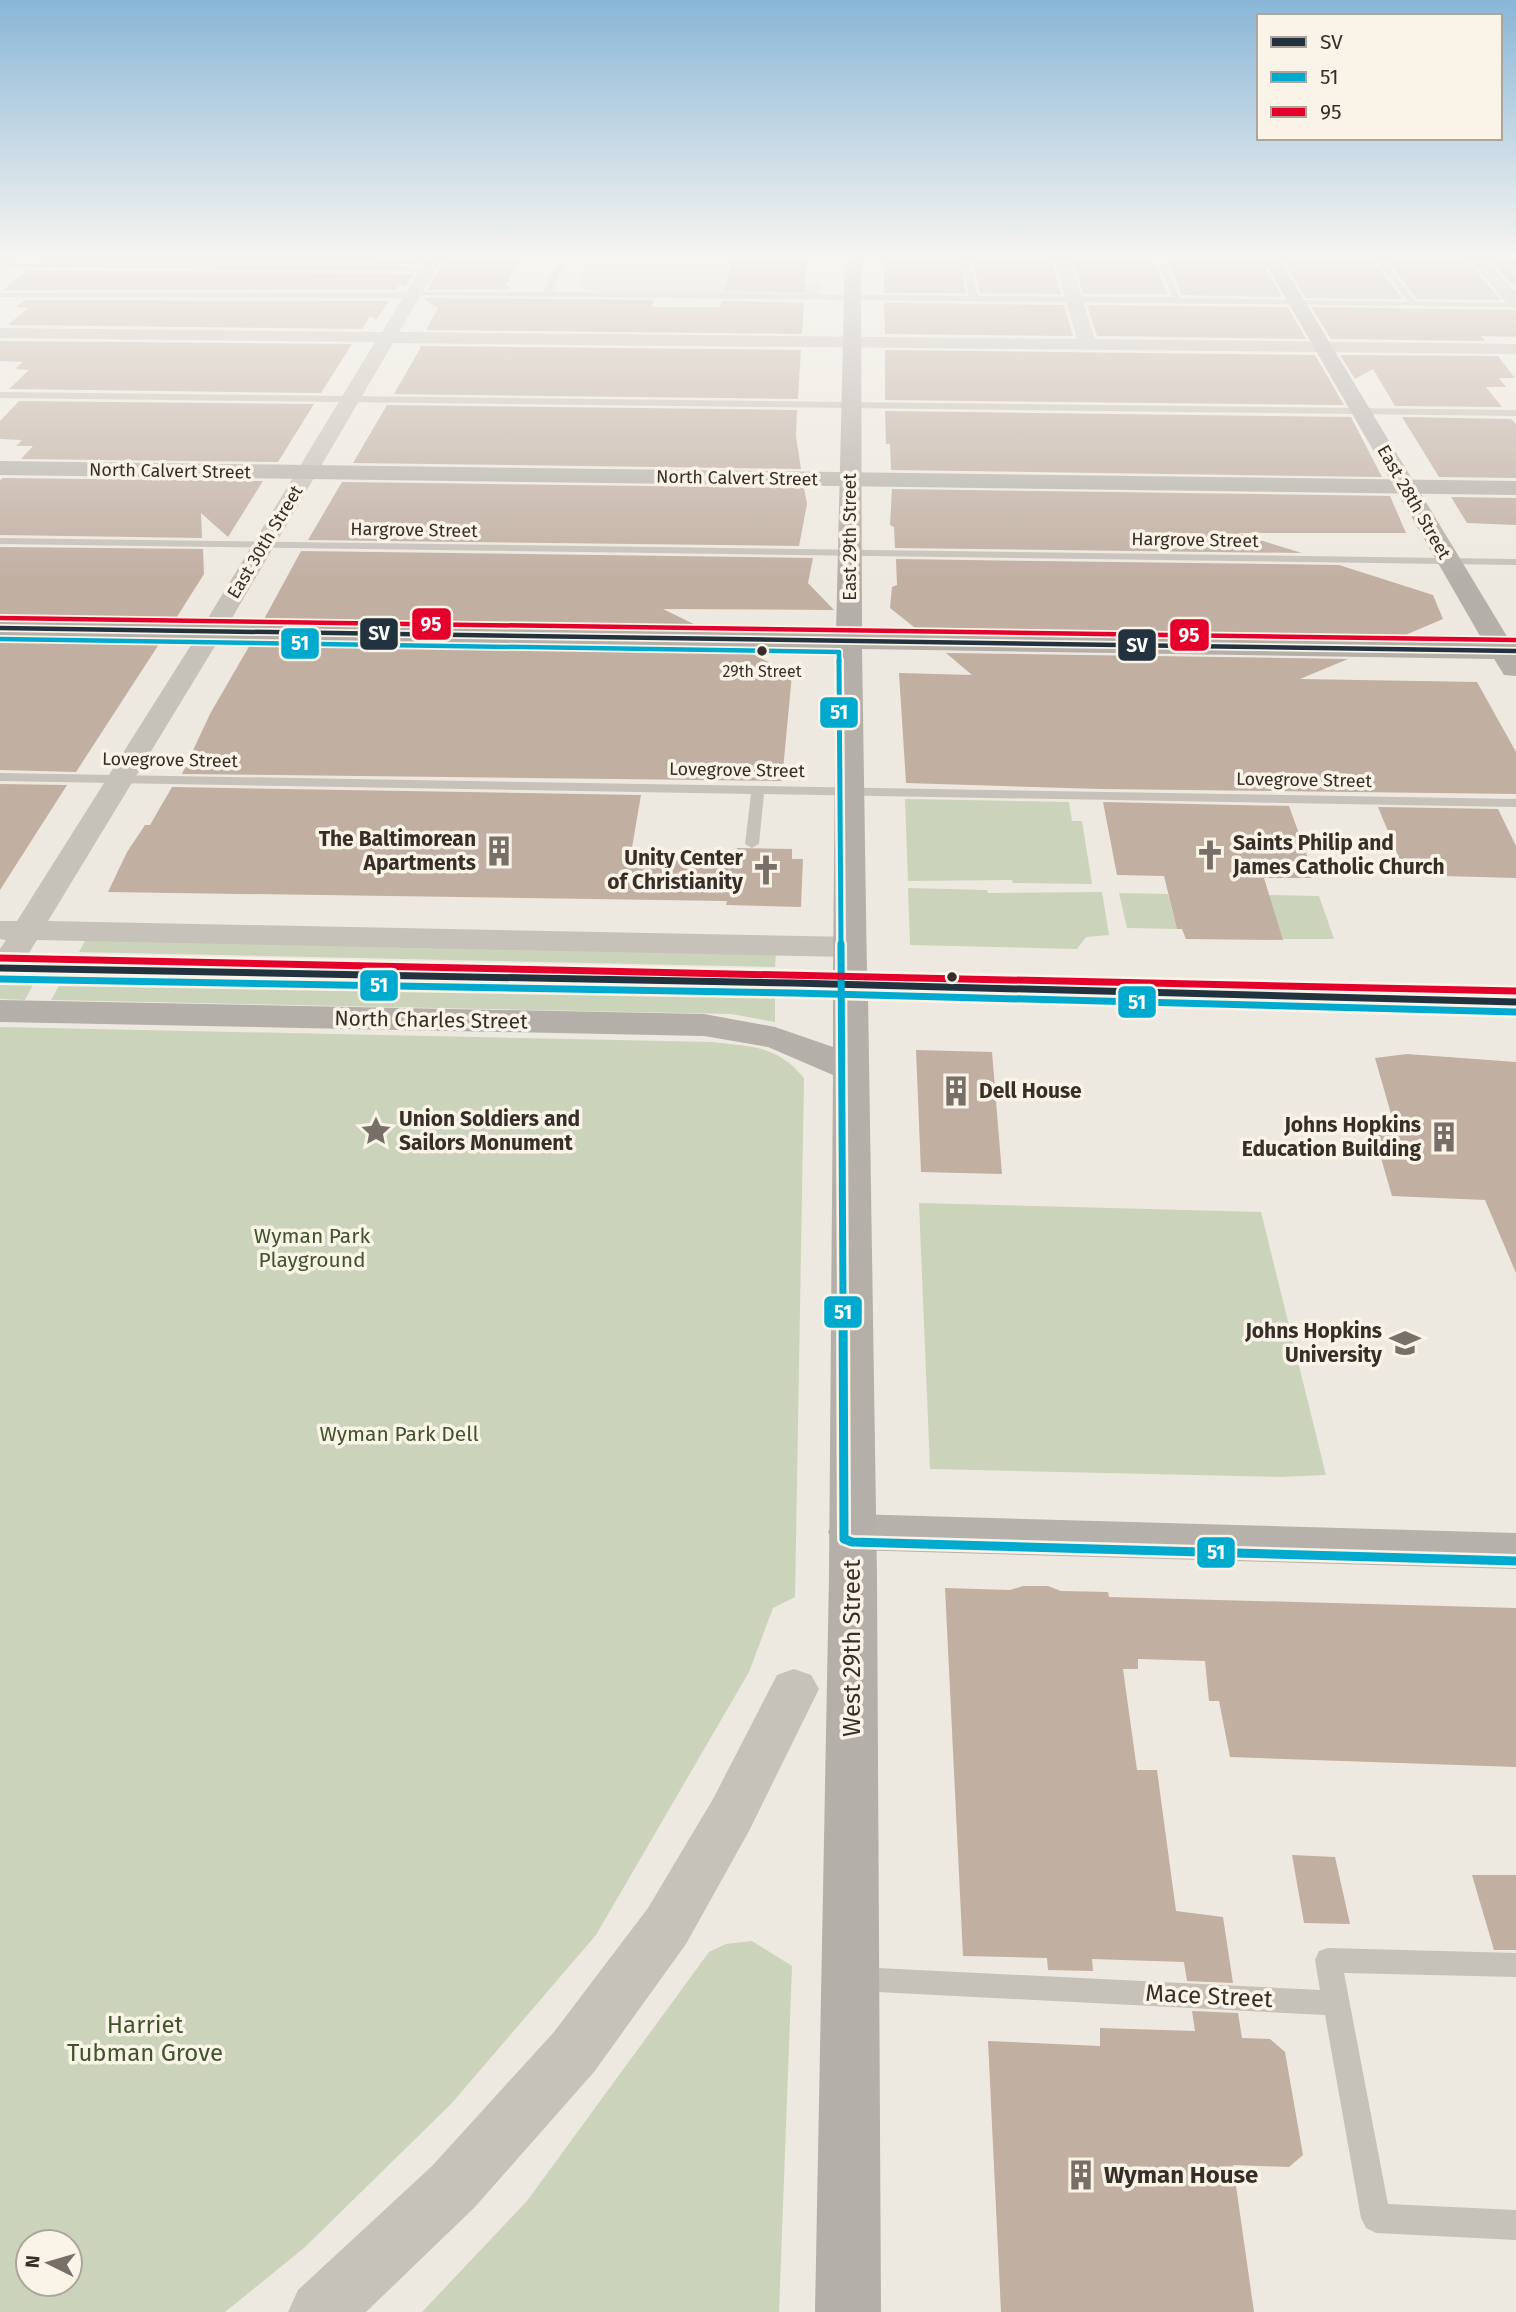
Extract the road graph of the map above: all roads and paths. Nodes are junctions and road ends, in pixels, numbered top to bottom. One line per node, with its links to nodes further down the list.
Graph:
1 (371, 365): 5 (street, East 30th Street)
2 (851, 365): 6 (main road, East 29th Street)
3 (1334, 365): 7 (main road, East 28th Street)
4 (0, 395): 5 (lane)
5 (350, 400): 6 (lane); 10 (street, East 30th Street)
6 (851, 405): 7 (lane); 11 (main road, East 29th Street)
7 (1361, 411): 8 (lane); 12 (main road, East 28th Street)
8 (1516, 413)
9 (0, 468): 10 (main road, North Calvert Street)
10 (307, 473): 11 (main road, North Calvert Street); 15 (street, East 30th Street)
11 (850, 480): 12 (main road, North Calvert Street); 16 (main road, East 29th Street)
12 (1407, 486): 13 (main road, North Calvert Street); 17 (main road, East 28th Street)
13 (1516, 488)
14 (0, 541): 15 (lane, Hargrove Street)
15 (263, 545): 16 (lane, Hargrove Street); 20 (street, East 30th Street)
16 (850, 553): 17 (lane, Hargrove Street); 21 (main road, East 29th Street)
17 (1449, 561): 18 (lane, Hargrove Street); 22 (main road, East 28th Street)
18 (1516, 562)
19 (0, 628): 20 (main road)
20 (212, 630): 21 (main road); 25 (street, East 30th Street)
21 (849, 642): 22 (main road); 27 (main road, East 29th Street)
22 (1509, 651): 23 (main road, East 28th Street)
23 (1516, 674)
24 (0, 777): 25 (lane, Lovegrove Street)
25 (120, 778): 26 (lane, Lovegrove Street); 30 (street, East 30th Street)
26 (758, 789): 27 (lane, Lovegrove Street); 29 (lane)
27 (851, 791): 28 (lane, Lovegrove Street); 31 (main road, East 29th Street)
28 (1516, 803)
29 (752, 844)
30 (14, 930): 31 (street); 32 (street, East 30th Street)
31 (852, 947): 33 (main road, East 29th Street)
32 (2, 968): 33 (main road, North Charles Street)
33 (852, 985): 34 (main road, North Charles Street); 36 (main road, West 29th Street)
34 (1516, 1002)
35 (0, 1011): 36 (main road, North Charles Street)
36 (852, 1071): 37 (main road, West 29th Street)
37 (852, 1532): 38 (main road); 41 (main road, West 29th Street)
38 (1516, 1551)
39 (794, 1689): 44 (street)
40 (1516, 1965): 42 (lane)
41 (851, 1979): 42 (lane, Mace Street); 45 (main road, West 29th Street)
42 (1336, 2003): 43 (lane)
43 (1516, 2225)
44 (320, 2312)
45 (848, 2312)

